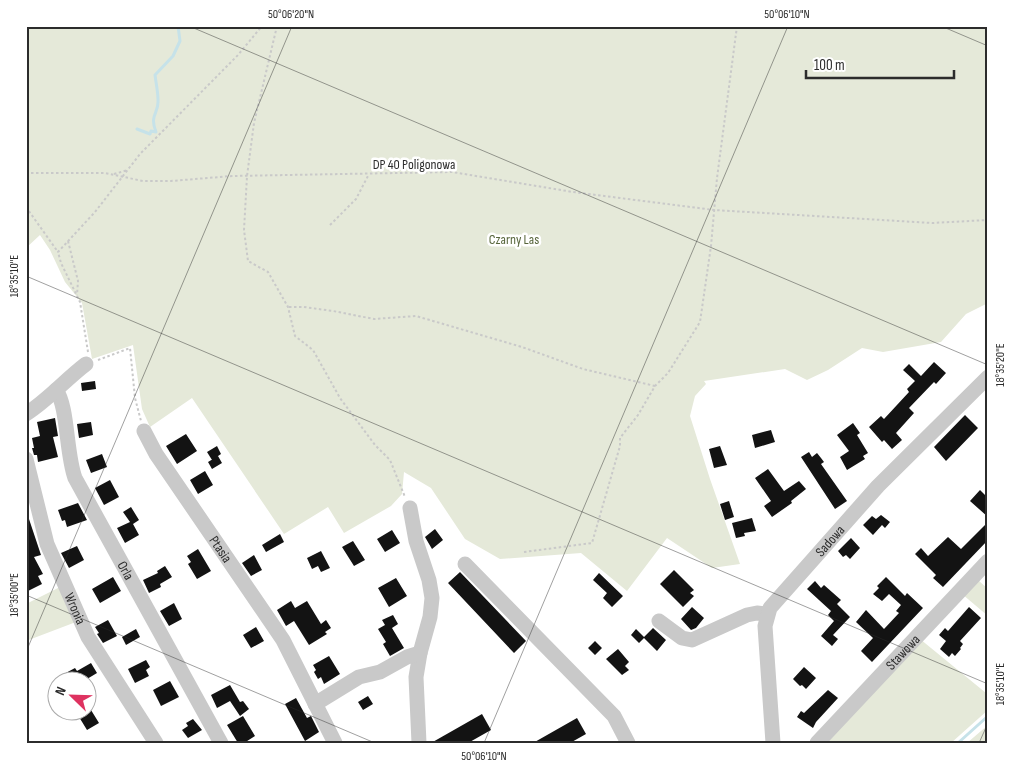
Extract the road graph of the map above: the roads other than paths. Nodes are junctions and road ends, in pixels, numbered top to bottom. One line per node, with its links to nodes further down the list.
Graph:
1 (86, 364): 3 (street)
2 (988, 377): 10 (street, Sadowa)
3 (56, 390): 4 (street); 15 (street, Orla)
4 (26, 414)
5 (144, 431): 13 (street, Ptasia)
6 (26, 459): 14 (street, Wronia)
7 (410, 508): 12 (street)
8 (988, 561): 20 (street, Stawowa)
9 (465, 564): 18 (street)
10 (767, 614): 11 (street); 19 (street)
11 (659, 621)
12 (420, 653): 13 (street); 17 (street)
13 (315, 704): 16 (street, Ptasia)
14 (156, 743)
15 (221, 743)
16 (335, 743)
17 (420, 743)
18 (628, 743)
19 (773, 743)
20 (817, 743)

